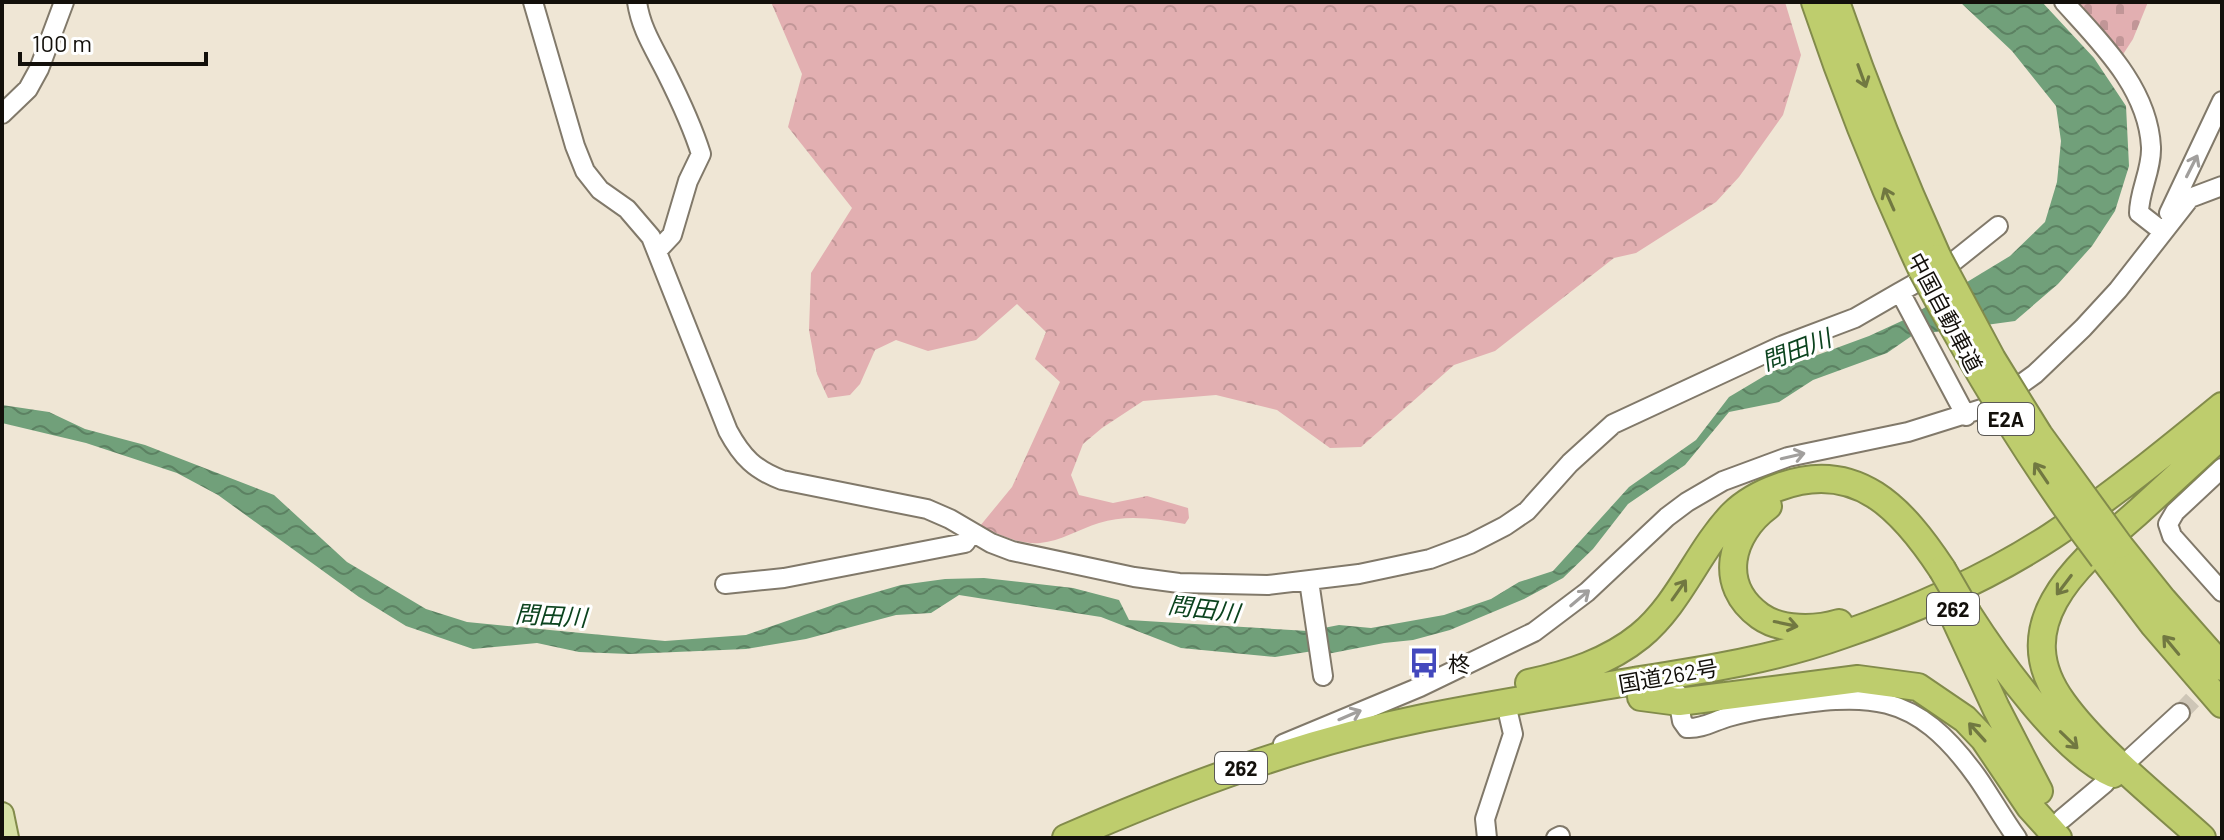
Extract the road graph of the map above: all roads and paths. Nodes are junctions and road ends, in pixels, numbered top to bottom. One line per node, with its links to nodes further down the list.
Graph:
1 (64, 2): 8 (street)
2 (533, 2): 12 (street)
3 (637, 2): 12 (street)
4 (1815, 2): 13 (highway, 中国自動車道 / E2A, one-way to 4)
5 (1836, 2): 13 (highway, 中国自動車道 / E2A, one-way to 13)
6 (2064, 2): 11 (street)
7 (2222, 101): 11 (street, one-way to 7)
8 (2, 114)
9 (2222, 186): 11 (street)
10 (1998, 226): 14 (street)
11 (2162, 231): 16 (street)
12 (658, 250): 20 (street)
13 (1930, 264): 21 (highway, 中国自動車道 / E2A, bridge)
14 (1903, 297): 16 (street); 24 (street)
15 (2222, 406): 26 (highway, 国道262号 / 262)
16 (1966, 416): 38 (street, one-way to 16)
17 (2222, 427): 30 (highway, 国道262号 / 262)
18 (2222, 435): 37 (highway, one-way to 37)
19 (2222, 468): 25 (street)
20 (972, 533): 23 (street); 24 (street)
21 (2111, 552): 28 (highway, 中国自動車道 / E2A); 31 (highway, 中国自動車道 / E2A, one-way to 21)
22 (1937, 571): 26 (highway, one-way to 26); 27 (highway); 34 (highway, one-way to 22)
23 (725, 584)
24 (1310, 584): 29 (street)
25 (2222, 592)
26 (1909, 610): 34 (highway, 国道262号 / 262)
27 (1961, 617): 37 (highway, one-way to 37); 40 (highway)
28 (2222, 667)
29 (1322, 673)
30 (1678, 697): 33 (highway, 国道262号 / 262); 40 (highway, one-way to 30); 45 (street)
31 (2222, 704)
32 (2180, 713): 35 (street)
33 (1509, 717): 43 (highway, 国道262号 / 262); 44 (street)
34 (1361, 732): 38 (highway, 国道262号 / 262)
35 (2132, 757)
36 (2105, 783): 40 (street)
37 (2154, 795): 46 (highway); 47 (highway)
38 (1124, 813): 42 (highway, 国道262号 / 262)
39 (2, 814): 41 (main road)
40 (2060, 832)
41 (7, 838)
42 (1066, 838)
43 (1109, 838)
44 (1487, 838)
45 (2017, 838)
46 (2168, 838)
47 (2202, 838)

